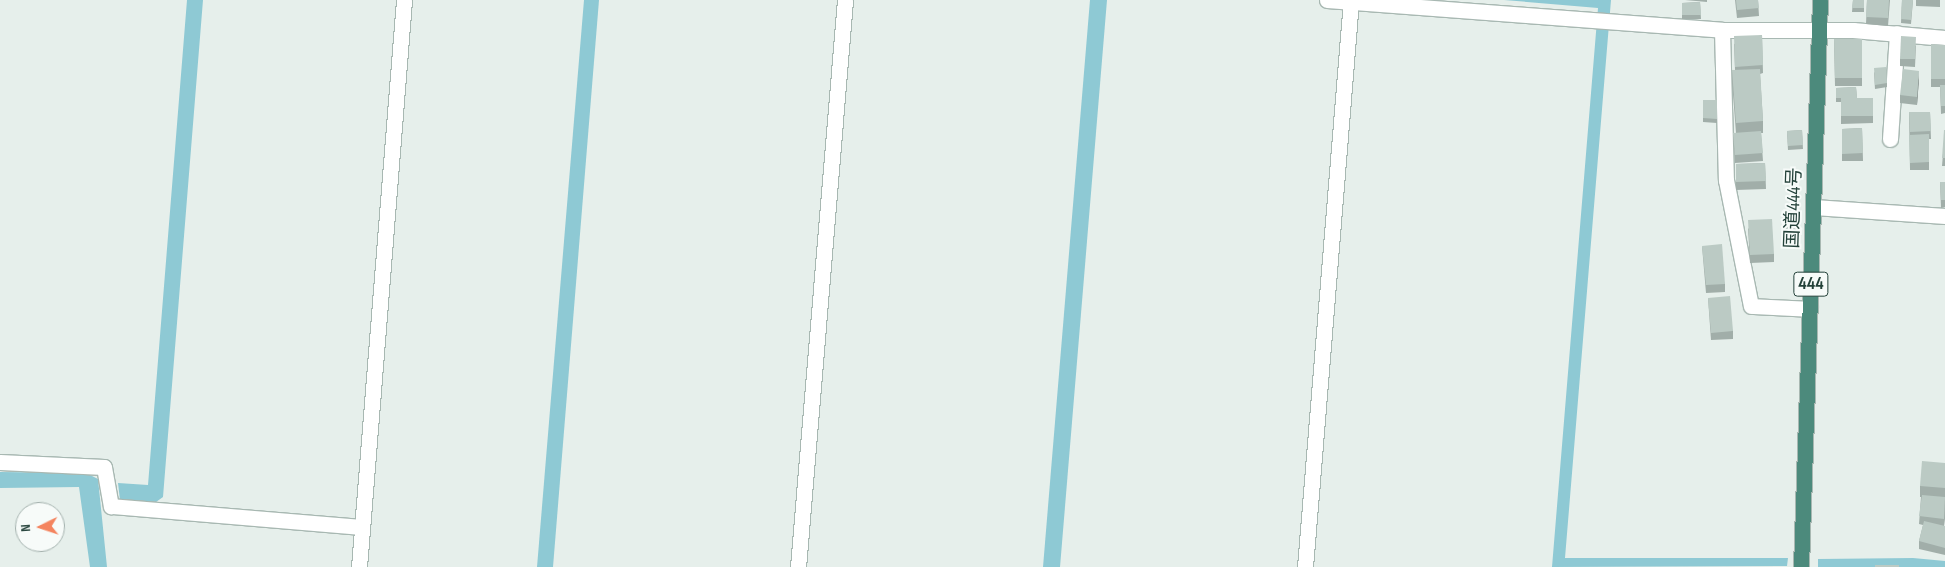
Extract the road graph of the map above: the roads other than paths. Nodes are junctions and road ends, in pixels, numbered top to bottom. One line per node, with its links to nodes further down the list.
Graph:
1 (404, 0): 15 (street)
2 (845, 0): 17 (street)
3 (1327, 0): 5 (street)
4 (1820, 0): 7 (highway, 国道444号 / 444)
5 (1351, 1): 6 (street); 18 (street)
6 (1722, 30): 7 (street); 13 (street)
7 (1820, 30): 8 (street); 11 (highway, 国道444号 / 444)
8 (1896, 32): 9 (street); 10 (street)
9 (1945, 38)
10 (1890, 138)
11 (1814, 207): 12 (street); 13 (highway, 国道444号 / 444)
12 (1945, 216)
13 (1810, 309): 19 (highway, 国道444号 / 444)
14 (0, 462): 15 (street)
15 (360, 527): 16 (street)
16 (359, 567)
17 (798, 567)
18 (1305, 567)
19 (1802, 567)

